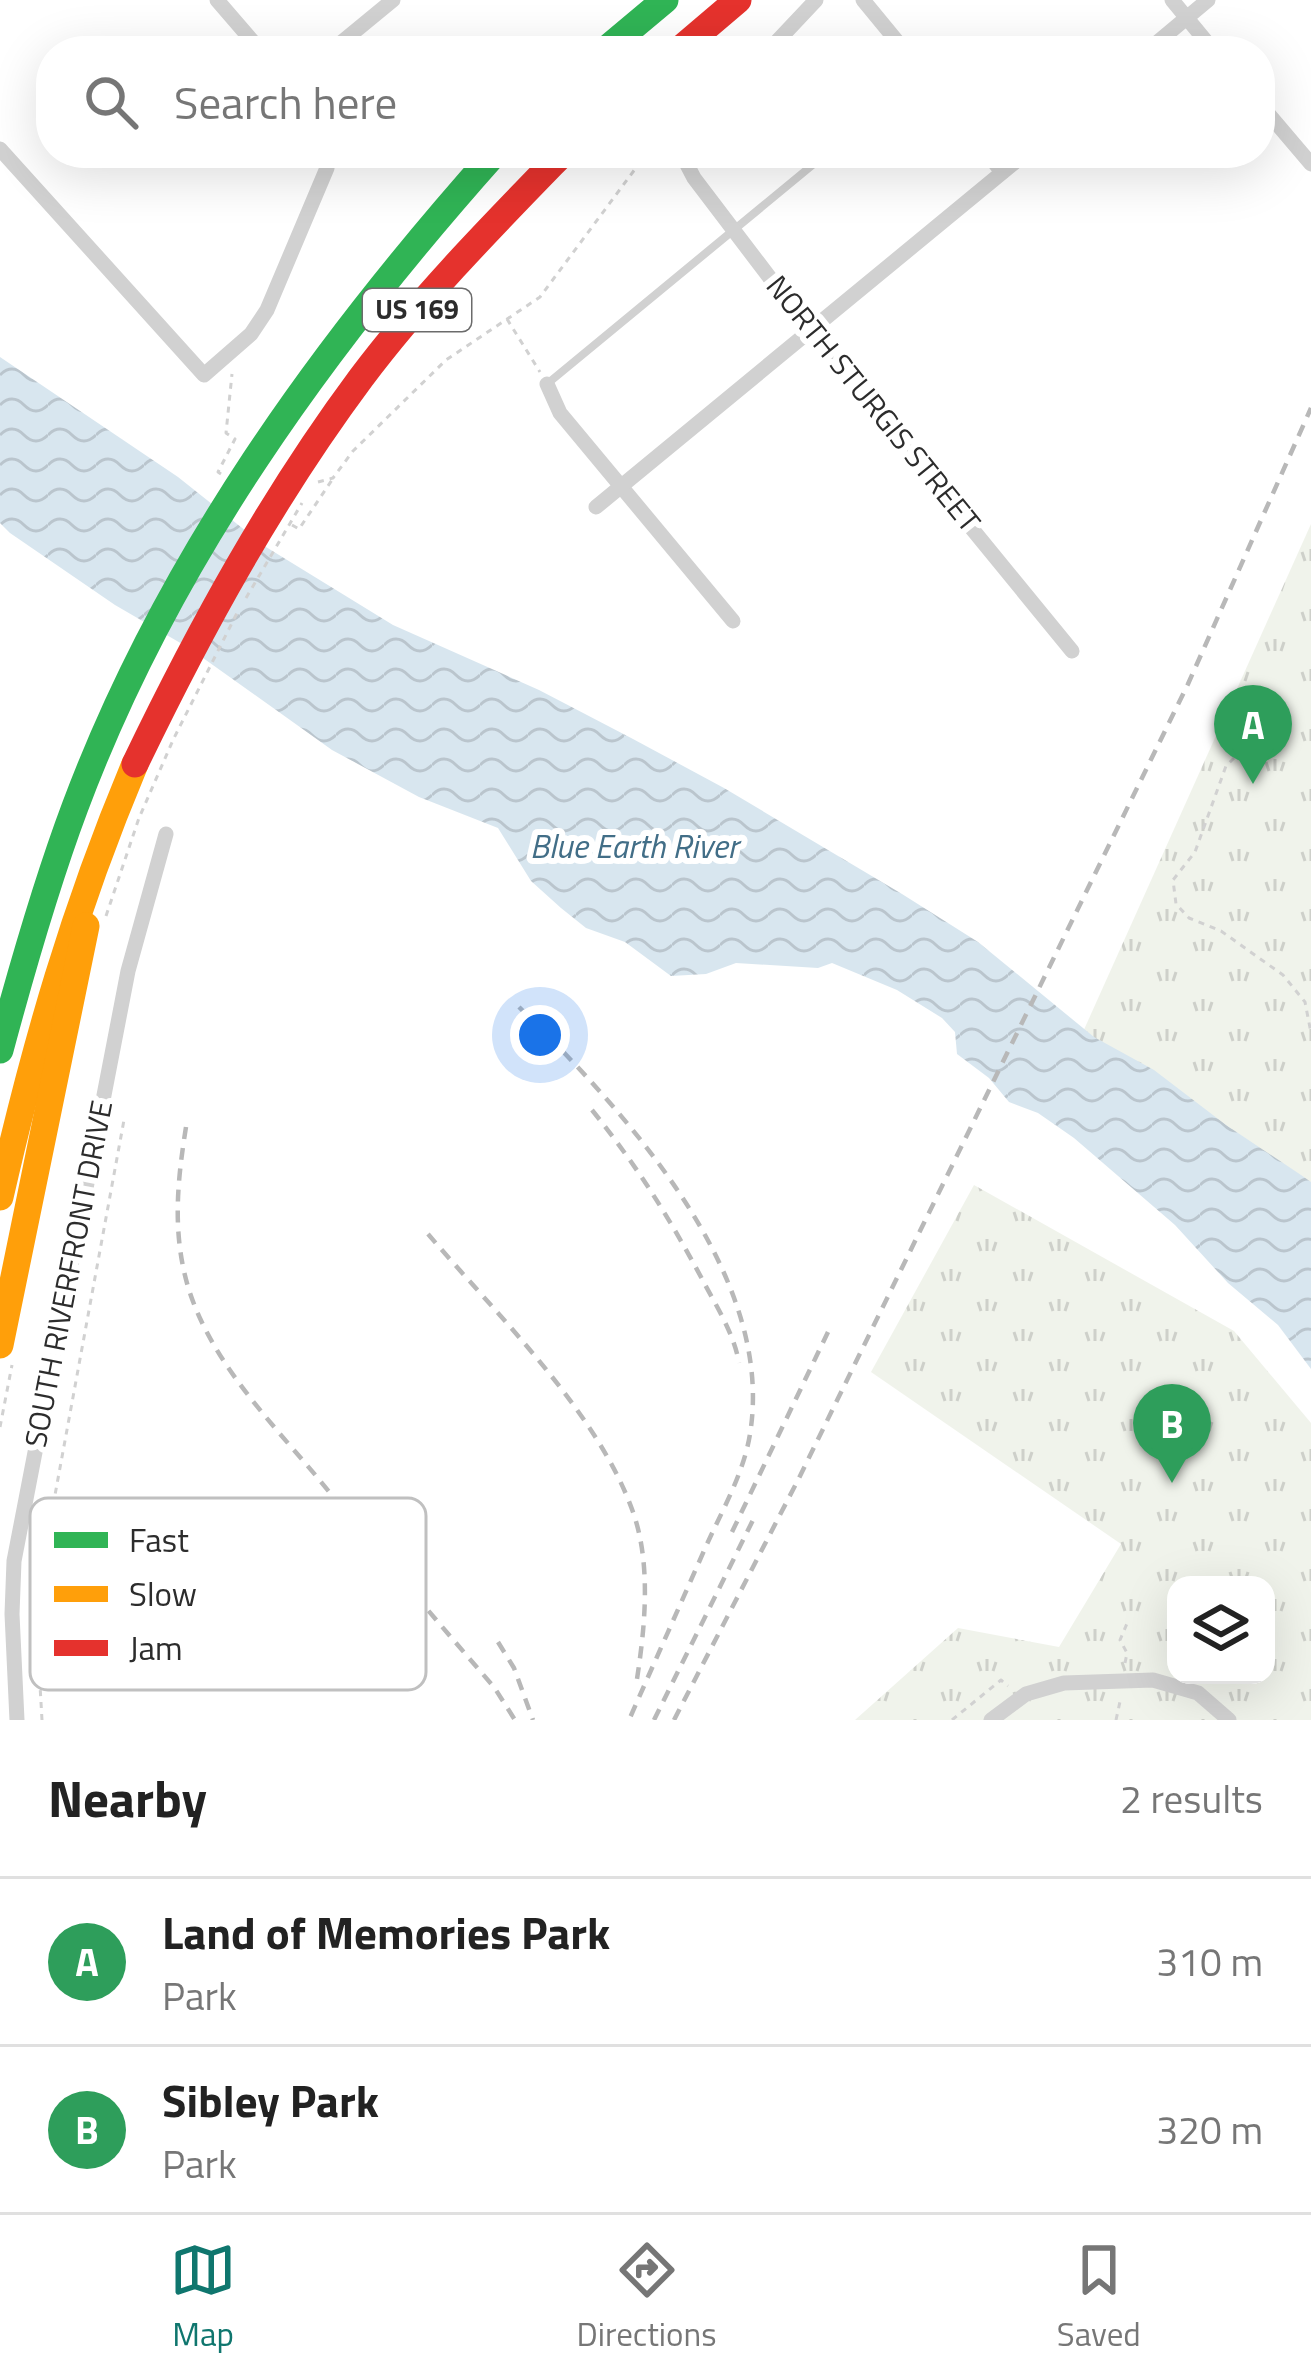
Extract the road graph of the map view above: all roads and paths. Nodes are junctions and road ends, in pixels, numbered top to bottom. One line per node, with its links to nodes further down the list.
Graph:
1 (217, 0): 11 (street)
2 (393, 0): 12 (street)
3 (633, 0): 13 (highway)
4 (665, 0): 14 (highway)
5 (738, 0): 15 (highway)
6 (816, 0): 16 (street)
7 (863, 0): 17 (street)
8 (1172, 0): 10 (street)
9 (1208, 0): 10 (street)
10 (1186, 18): 18 (street); 19 (street)
11 (247, 36)
12 (349, 36)
13 (601, 36)
14 (622, 36)
15 (696, 36)
16 (782, 36)
17 (892, 36)
18 (1165, 36)
19 (1201, 36)
20 (1275, 122): 22 (street)
21 (0, 149): 23 (street)
22 (1311, 164)
23 (327, 168)
24 (480, 168): 48 (highway, US 169)
25 (549, 168): 39 (highway, US 169)
26 (636, 168): 33 (path)
27 (689, 168): 32 (street, NORTH STURGIS STREET)
28 (809, 168): 32 (lane)
29 (999, 168): 31 (street)
30 (1007, 168): 31 (street)
31 (1002, 172): 34 (street)
32 (735, 229): 34 (street, NORTH STURGIS STREET); 35 (lane)
33 (506, 318): 35 (path); 38 (path)
34 (811, 332): 40 (street); 44 (street, NORTH STURGIS STREET)
35 (547, 384): 40 (street)
36 (231, 392): 37 (path)
37 (218, 472)
38 (333, 478): 39 (path); 42 (path)
39 (302, 482): 46 (highway, US 169)
40 (621, 488): 41 (street); 43 (street)
41 (596, 506)
42 (299, 530)
43 (733, 621)
44 (1072, 651)
45 (1251, 741): 50 (path)
46 (112, 813): 53 (highway, US 169); 54 (highway)
47 (166, 834): 57 (street, SOUTH RIVERFRONT DRIVE)
48 (57, 852): 49 (highway); 51 (highway, US 169)
49 (0, 986)
50 (1311, 1033)
51 (0, 1050)
52 (124, 1120): 55 (path)
53 (0, 1197)
54 (0, 1345)
55 (54, 1498)
56 (40, 1690): 58 (path)
57 (17, 1720)
58 (42, 1720)
59 (991, 1720): 60 (street)
60 (1229, 1720)

